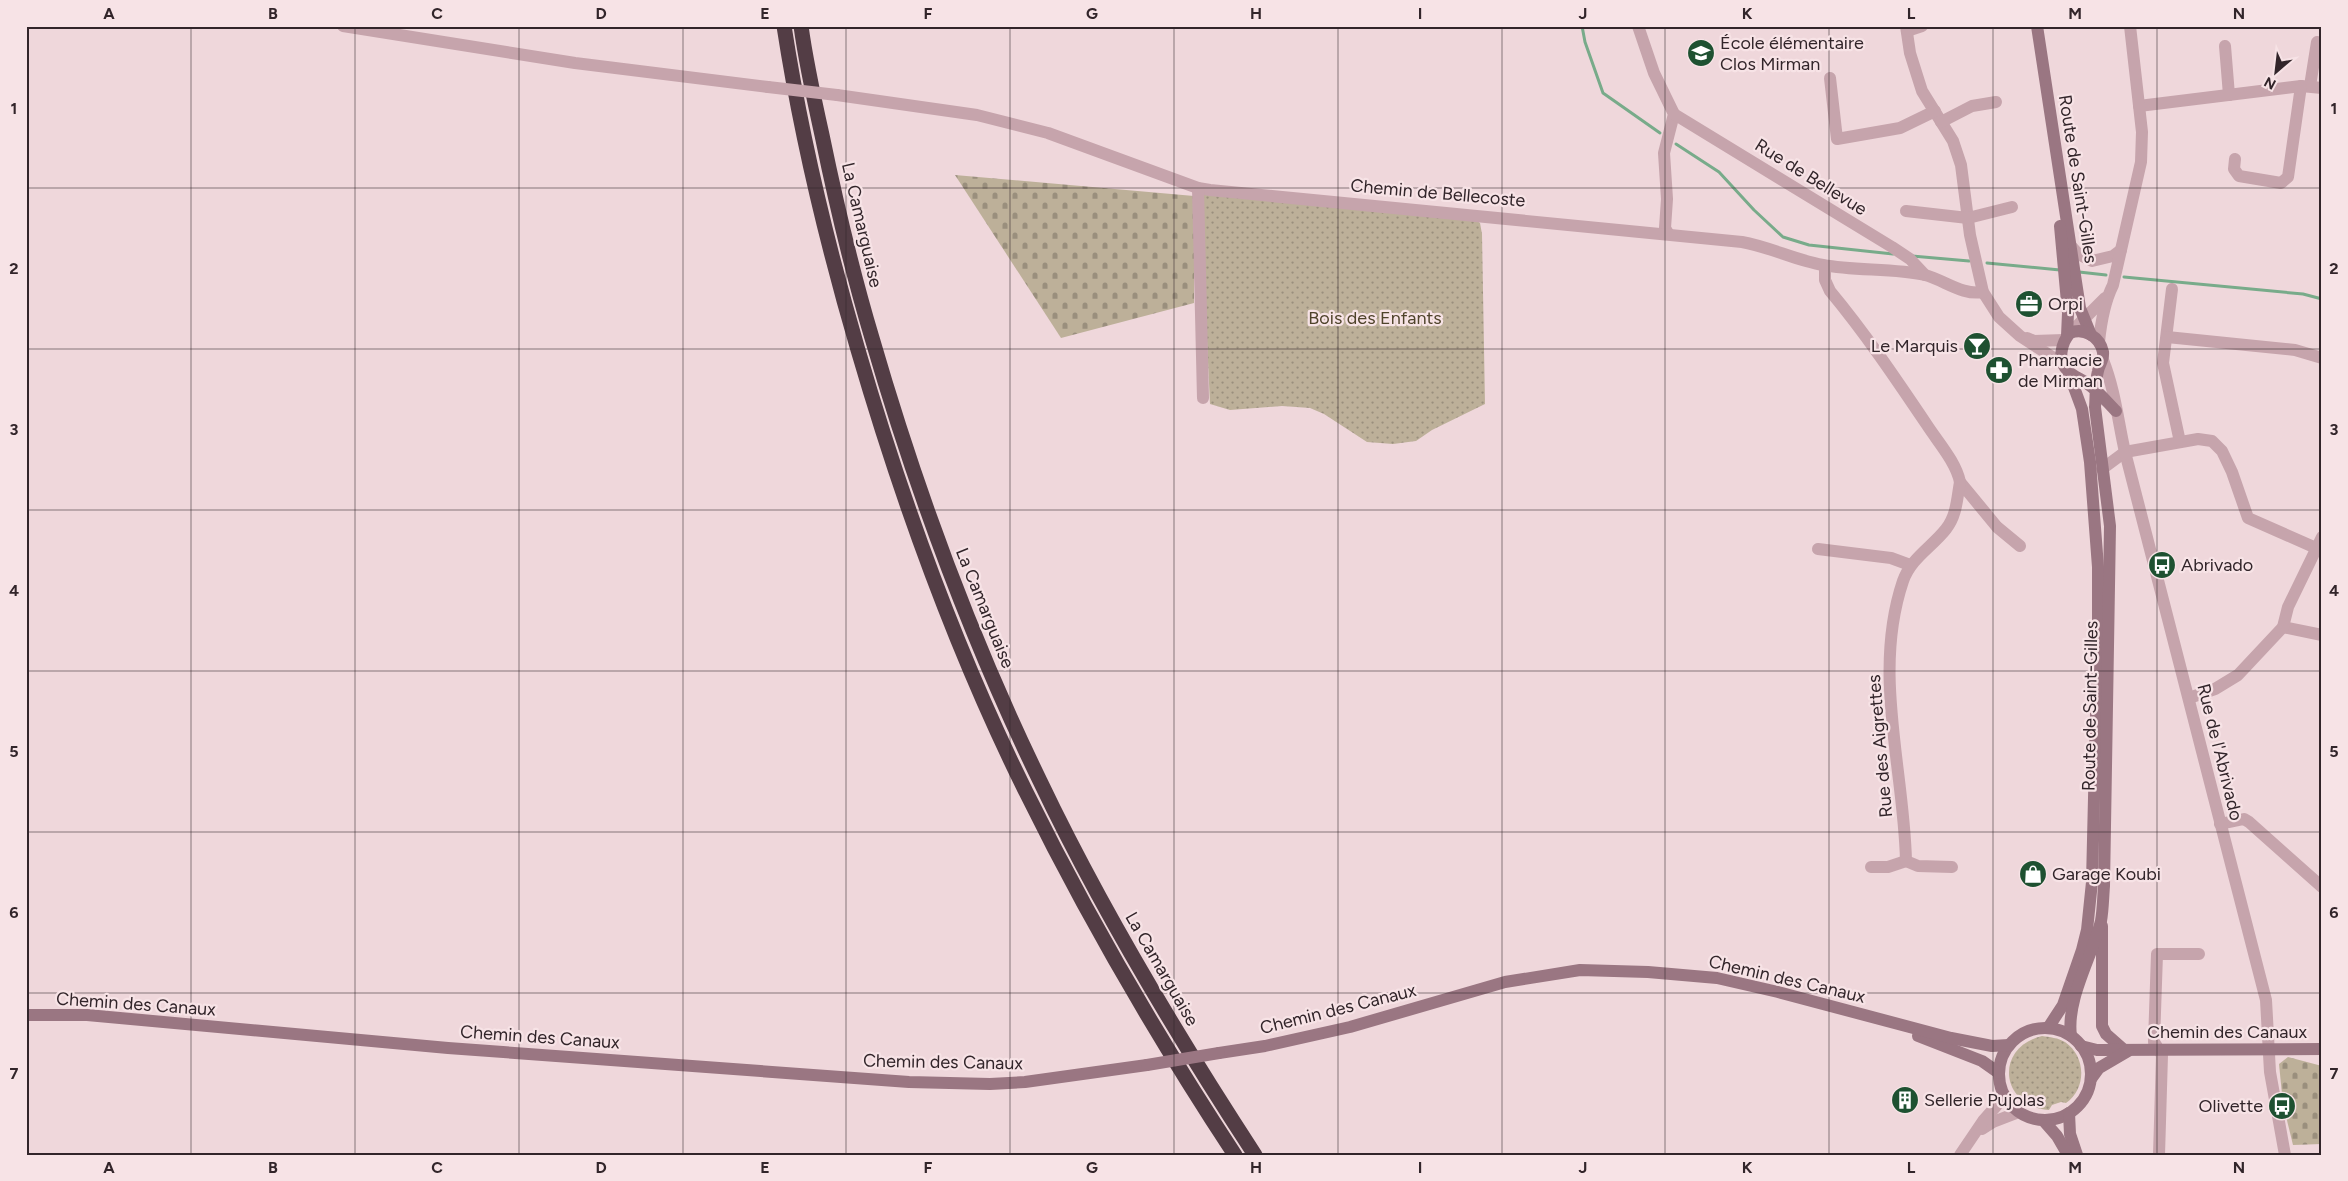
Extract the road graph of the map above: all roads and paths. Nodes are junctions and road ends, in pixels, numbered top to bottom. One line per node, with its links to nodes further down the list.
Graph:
1 (343, 26): 20 (street, Chemin de Bellecoste, bridge)
2 (784, 26): 78 (highway, La Camarguaise)
3 (801, 26): 79 (highway, La Camarguaise)
4 (1638, 26): 17 (street)
5 (1922, 26): 9 (street)
6 (2030, 26): 34 (main road, Route de Saint-Gilles)
7 (2037, 26): 25 (main road, Route de Saint-Gilles)
8 (2130, 26): 16 (street)
9 (1907, 29): 18 (street)
10 (2317, 42): 13 (street)
11 (2225, 46): 14 (street)
12 (1830, 78): 18 (street)
13 (2311, 87): 14 (street); 19 (street)
14 (2229, 95): 16 (street)
15 (1996, 102): 18 (street)
16 (2139, 106): 26 (street)
17 (1674, 114): 24 (street); 28 (street, Rue de Bellevue)
18 (1938, 116): 23 (street)
19 (2235, 159)
20 (1198, 188): 24 (street, Chemin de Bellecoste); 41 (street)
21 (2012, 207): 23 (street)
22 (1906, 211): 23 (street)
23 (1968, 218): 30 (street)
24 (1668, 234): 27 (street, Chemin de Bellecoste)
25 (2071, 246): 26 (street); 32 (main road, Route de Saint-Gilles)
26 (2121, 250): 31 (street)
27 (1825, 266): 28 (street, Chemin de Bellecoste); 46 (street)
28 (1925, 275): 30 (street, Chemin de Bellecoste)
29 (2172, 289): 35 (street)
30 (1983, 292): 33 (street)
31 (2107, 296): 32 (street); 36 (street)
32 (2085, 318): 34 (street); 36 (main road, Route de Saint-Gilles)
33 (2020, 336): 34 (street); 39 (street)
34 (2067, 336): 36 (main road); 39 (main road)
35 (2167, 337): 37 (street); 43 (street)
36 (2095, 338): 38 (main road)
37 (2322, 358)
38 (2100, 366): 39 (main road); 40 (main road, Route de Saint-Gilles); 42 (street, Rue de l'Abrivado)
39 (2068, 370): 40 (main road); 63 (main road, Route de Saint-Gilles)
40 (2097, 391): 42 (main road); 45 (main road, Route de Saint-Gilles)
41 (1203, 398)
42 (2116, 411): 44 (street, Rue de l'Abrivado)
43 (2180, 442): 44 (street); 47 (street)
44 (2125, 452): 45 (street); 53 (street, Rue de l'Abrivado)
45 (2102, 469): 59 (main road, Route de Saint-Gilles)
46 (1960, 482): 48 (street); 50 (street, Rue des Aigrettes)
47 (2319, 543): 51 (street)
48 (2020, 546)
49 (1818, 549): 50 (street)
50 (1910, 565): 55 (street, Rue des Aigrettes)
51 (2283, 627): 52 (street); 53 (street)
52 (2322, 635)
53 (2189, 698): 54 (street, Rue de l'Abrivado)
54 (2220, 824): 58 (street); 70 (street, Rue de l'Abrivado)
55 (1906, 861): 56 (street); 57 (street)
56 (1871, 867)
57 (1952, 867)
58 (2322, 887)
59 (2101, 920): 64 (main road, Route de Saint-Gilles); 68 (main road)
60 (2199, 954): 67 (street)
61 (26, 1015): 62 (main road, Chemin des Canaux, bridge)
62 (1874, 1018): 65 (main road, Chemin des Canaux); 71 (main road, Chemin des Canaux)
63 (2048, 1028): 64 (main road); 65 (main road)
64 (2071, 1036): 66 (main road)
65 (2009, 1045): 71 (main road)
66 (2081, 1046): 68 (main road, Chemin des Canaux); 72 (main road)
67 (2156, 1046): 68 (main road, Chemin des Canaux); 70 (main road, Chemin des Canaux); 83 (street)
68 (2128, 1049): 72 (main road, Chemin des Canaux)
69 (2322, 1049): 70 (main road, Chemin des Canaux)
70 (2270, 1050): 84 (street, Rue de l'Abrivado)
71 (1999, 1073): 73 (main road)
72 (2091, 1079): 75 (main road)
73 (2005, 1096): 74 (main road); 77 (street)
74 (2019, 1112): 76 (main road); 77 (street)
75 (2069, 1113): 76 (main road); 82 (main road)
76 (2043, 1120): 81 (main road)
77 (1973, 1134): 80 (street)
78 (1234, 1155)
79 (1255, 1155)
80 (1960, 1155)
81 (2068, 1155)
82 (2077, 1155)
83 (2159, 1155)
84 (2285, 1155)

